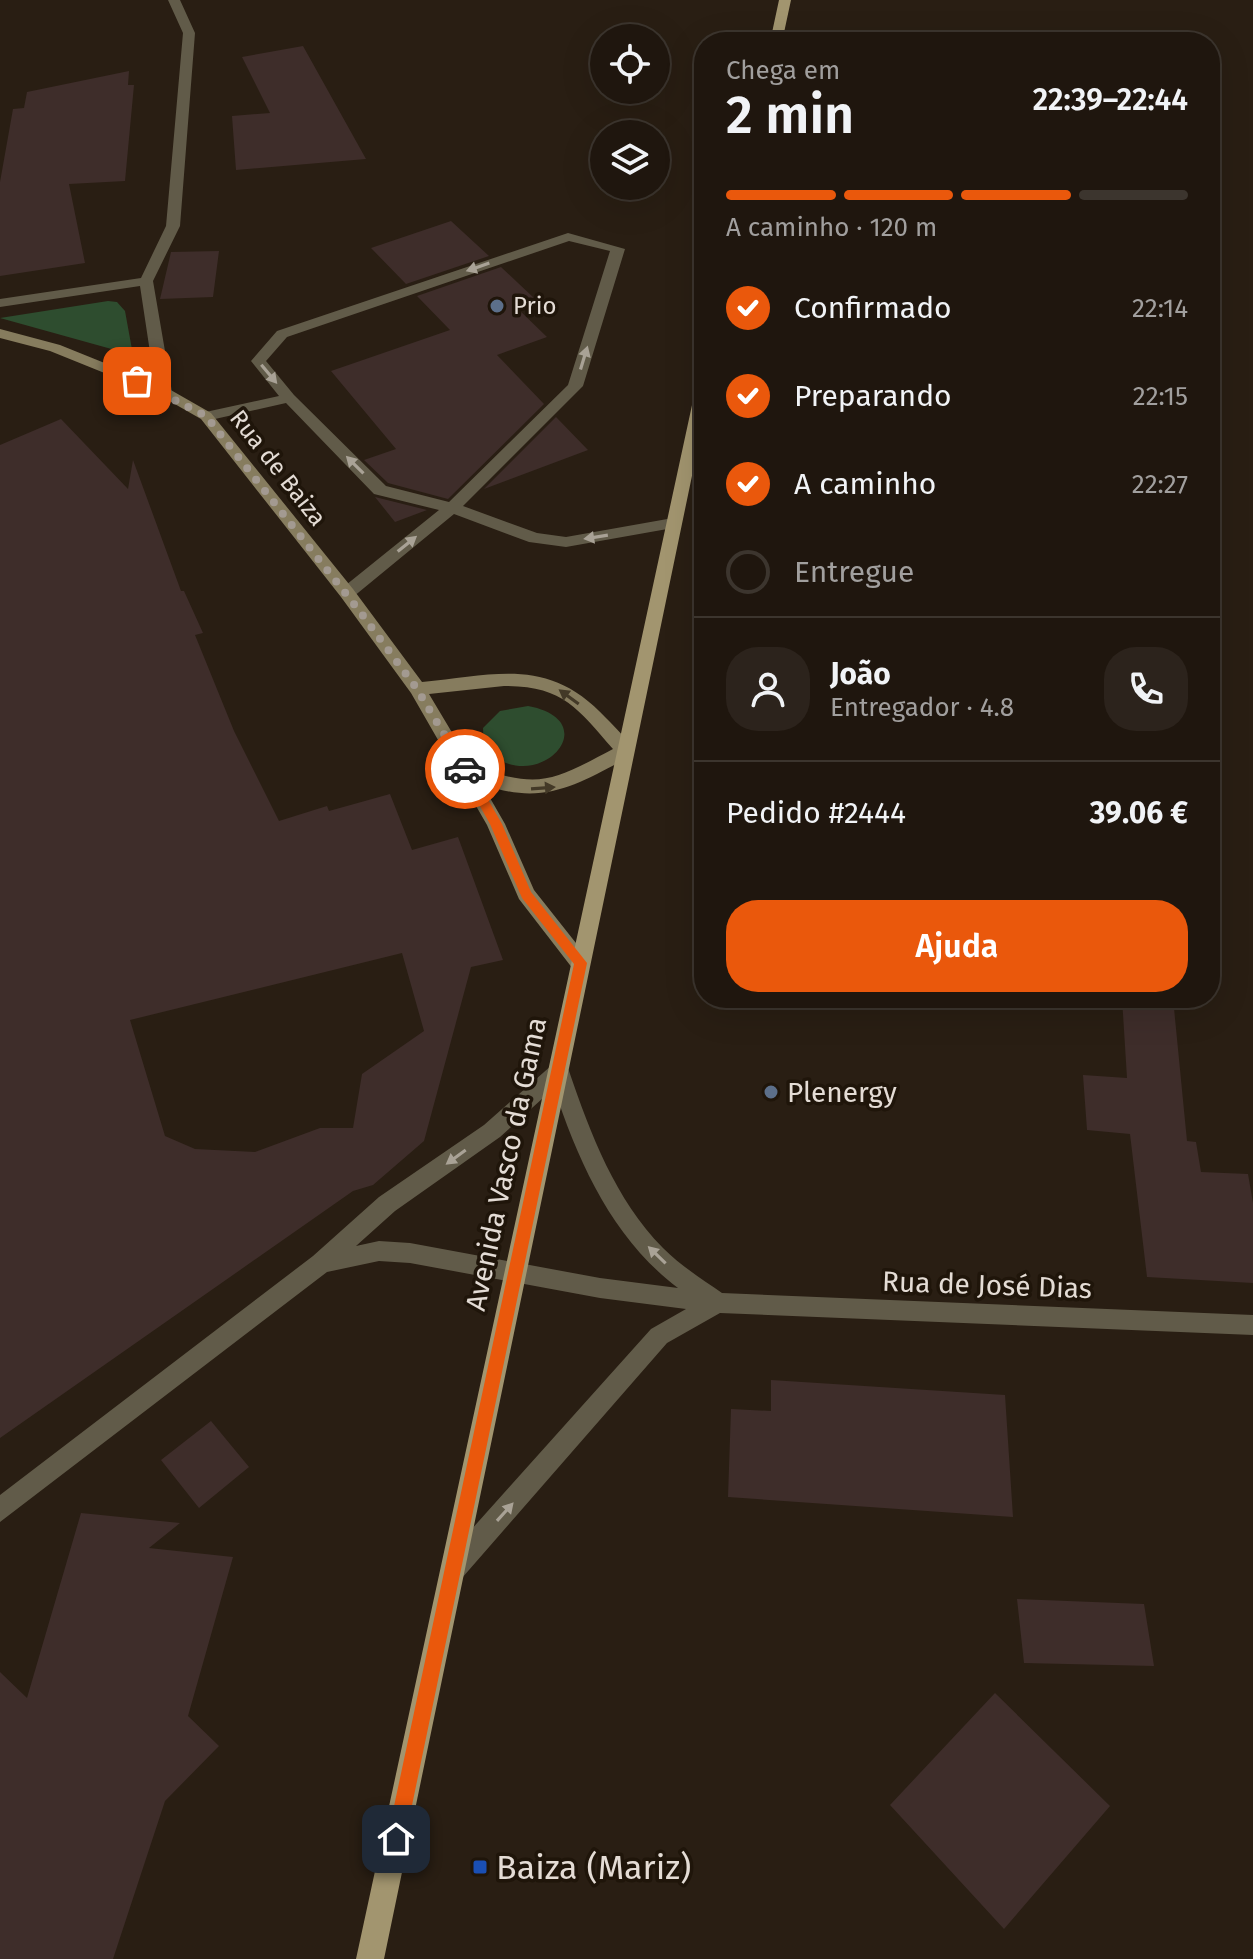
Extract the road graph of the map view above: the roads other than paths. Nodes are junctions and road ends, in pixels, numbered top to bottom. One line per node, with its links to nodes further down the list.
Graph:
1 (174, 0): 4 (street)
2 (785, 0): 3 (main road)
3 (778, 32)
4 (146, 281): 5 (street); 7 (street)
5 (0, 303)
6 (0, 333): 7 (street, Rua de Baiza)
7 (164, 392): 9 (street, Rua de Baiza)
8 (289, 398): 9 (street); 11 (street, one-way to 8); 11 (street, one-way to 8)
9 (206, 416): 13 (street, Rua de Baiza)
10 (694, 427): 12 (main road, Avenida Vasco da Gama)
11 (452, 508): 12 (street, one-way to 11); 13 (street, one-way to 11)
12 (673, 523): 15 (main road, Avenida Vasco da Gama)
13 (347, 593): 14 (street, Rua de Baiza)
14 (417, 689): 15 (street, one-way to 14); 16 (street, Rua de Baiza)
15 (625, 751): 16 (street, one-way to 15); 17 (main road, Avenida Vasco da Gama)
16 (468, 772): 17 (street, Rua de Baiza)
17 (580, 963): 18 (main road, Avenida Vasco da Gama)
18 (559, 1071): 19 (street, one-way to 19); 20 (main road, Avenida Vasco da Gama); 21 (street, one-way to 18)
19 (321, 1263): 20 (street, Rua de José Dias); 23 (street)
20 (517, 1272): 21 (street, Rua de José Dias); 24 (main road, Avenida Vasco da Gama)
21 (718, 1303): 22 (street, Rua de José Dias); 24 (street, one-way to 21)
22 (1253, 1325)
23 (0, 1510)
24 (453, 1569): 25 (main road, Avenida Vasco da Gama)
25 (370, 1959)

